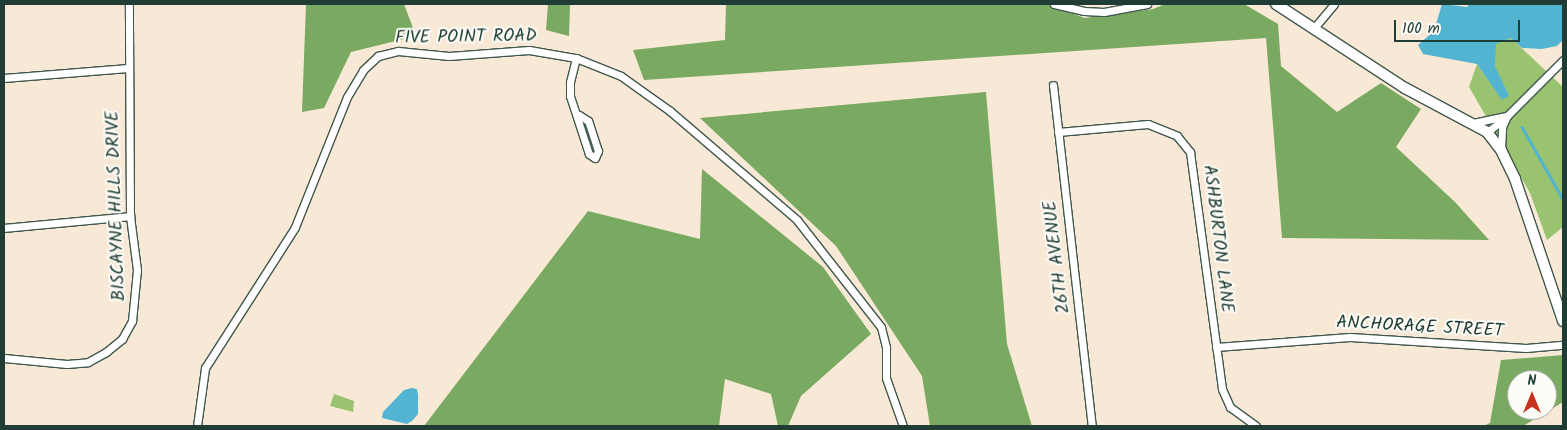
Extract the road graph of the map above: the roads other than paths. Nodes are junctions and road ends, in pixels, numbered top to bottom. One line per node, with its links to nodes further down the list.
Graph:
1 (129, 4): 9 (street, BISCAYNE HILLS DRIVE)
2 (1054, 4): 3 (street)
3 (1147, 4)
4 (1276, 4): 6 (street)
5 (1334, 4): 6 (street)
6 (1314, 28): 14 (street)
7 (576, 58): 12 (street); 26 (street, FIVE POINT ROAD); 27 (street, FIVE POINT ROAD)
8 (1563, 60): 13 (street)
9 (128, 68): 10 (street); 20 (street, BISCAYNE HILLS DRIVE)
10 (4, 78)
11 (1053, 85): 15 (street, 26TH AVENUE)
12 (579, 115): 17 (street); 18 (street)
13 (1507, 116): 14 (street); 16 (street); 19 (street)
14 (1473, 123): 16 (street)
15 (1058, 132): 23 (street, ASHBURTON LANE); 28 (street, 26TH AVENUE)
16 (1487, 132): 19 (street)
17 (592, 135): 18 (street); 18 (street)
18 (583, 138)
19 (1501, 150): 22 (street)
20 (130, 216): 21 (street); 25 (street, BISCAYNE HILLS DRIVE)
21 (4, 228)
22 (1563, 321)
23 (1216, 346): 24 (street, ANCHORAGE STREET); 29 (street, ASHBURTON LANE)
24 (1563, 346)
25 (4, 358)
26 (197, 426)
27 (903, 426)
28 (1092, 426)
29 (1256, 426)

